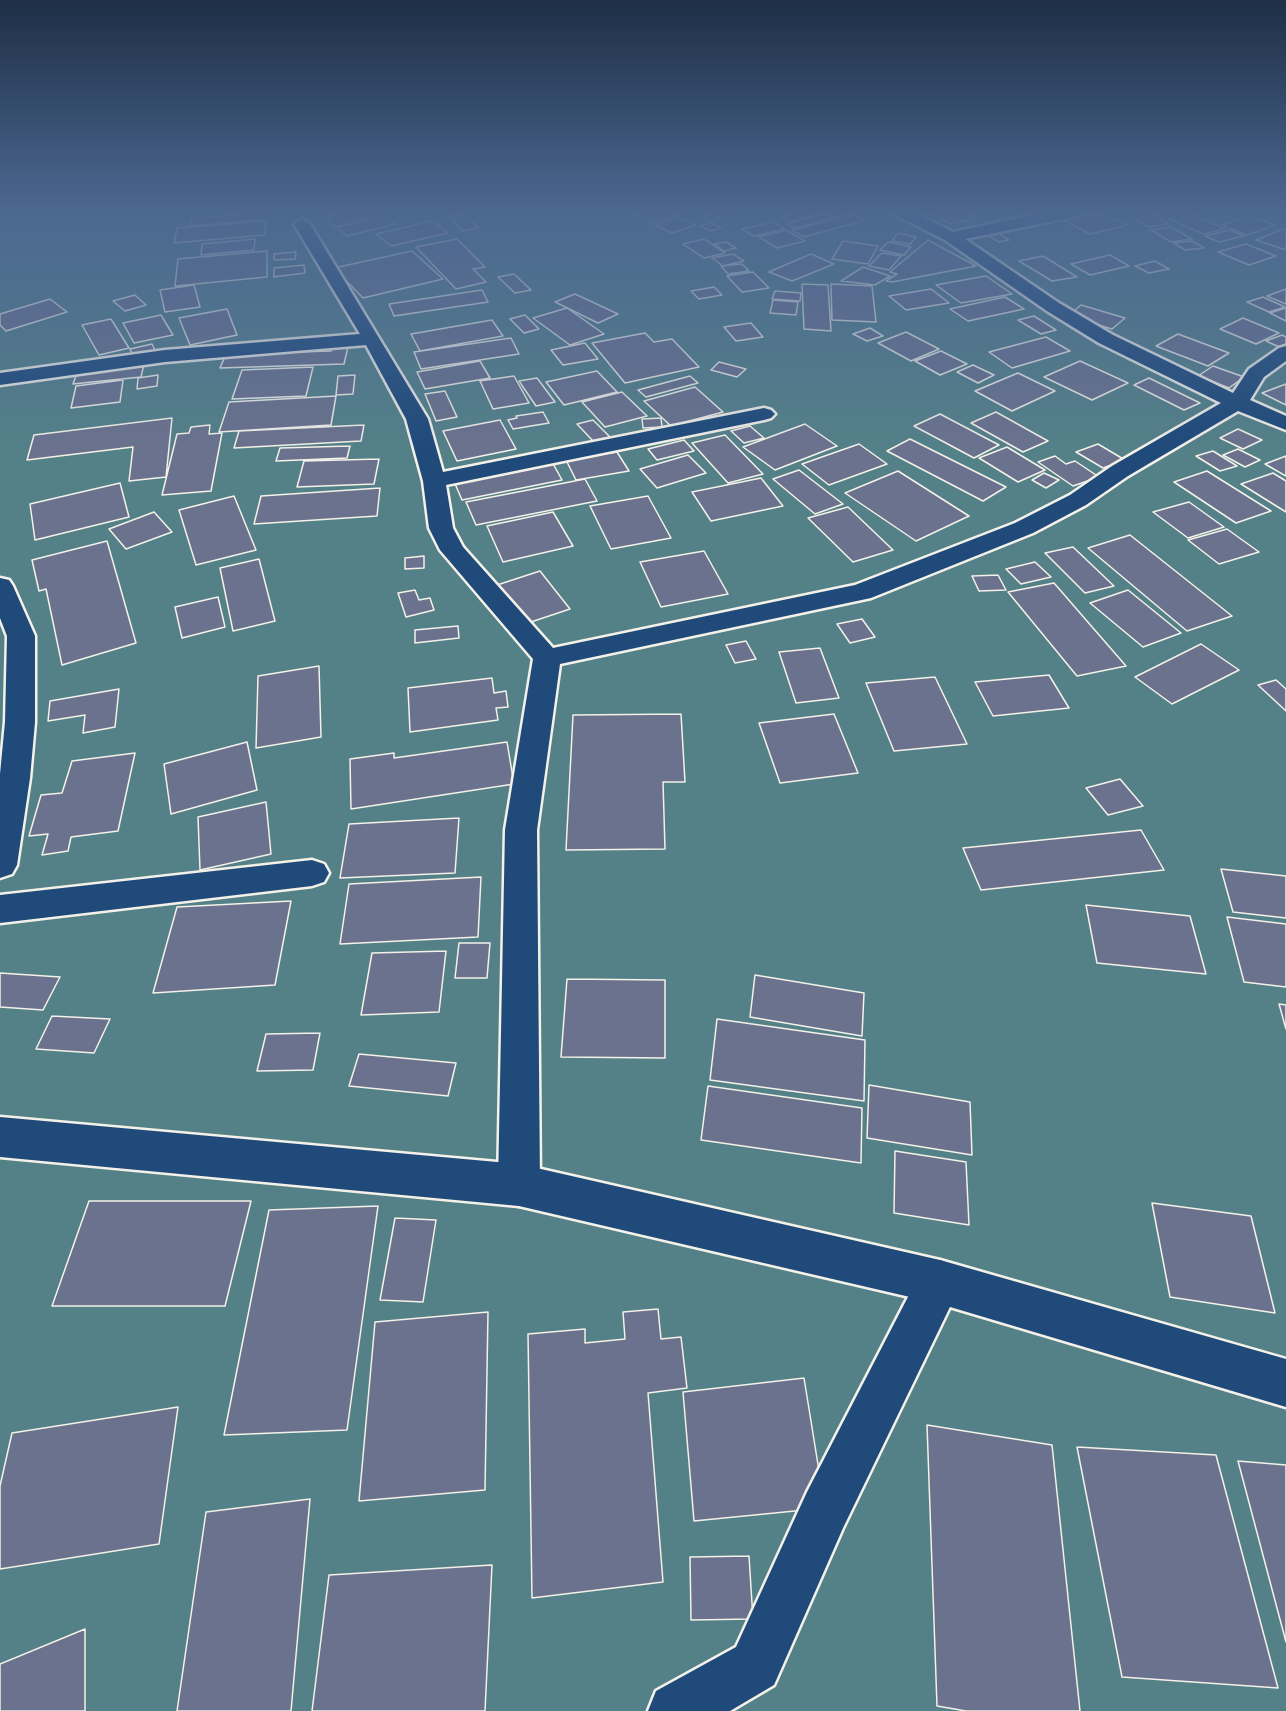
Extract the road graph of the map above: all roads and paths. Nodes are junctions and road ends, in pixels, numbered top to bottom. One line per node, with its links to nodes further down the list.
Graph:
1 (342, 290): 3 (street)
2 (1028, 290): 6 (street)
3 (372, 339): 5 (street); 9 (street)
4 (1286, 352): 6 (street)
5 (3, 385)
6 (1238, 402): 8 (street); 11 (street)
7 (764, 414): 9 (street)
8 (1286, 424)
9 (434, 481): 11 (street)
10 (0, 586): 12 (street)
11 (547, 658): 16 (street)
12 (0, 865)
13 (312, 873): 14 (street)
14 (0, 909)
15 (0, 1137): 16 (street)
16 (519, 1185): 17 (street)
17 (940, 1282): 18 (street); 19 (street)
18 (1286, 1383)
19 (676, 1711)

